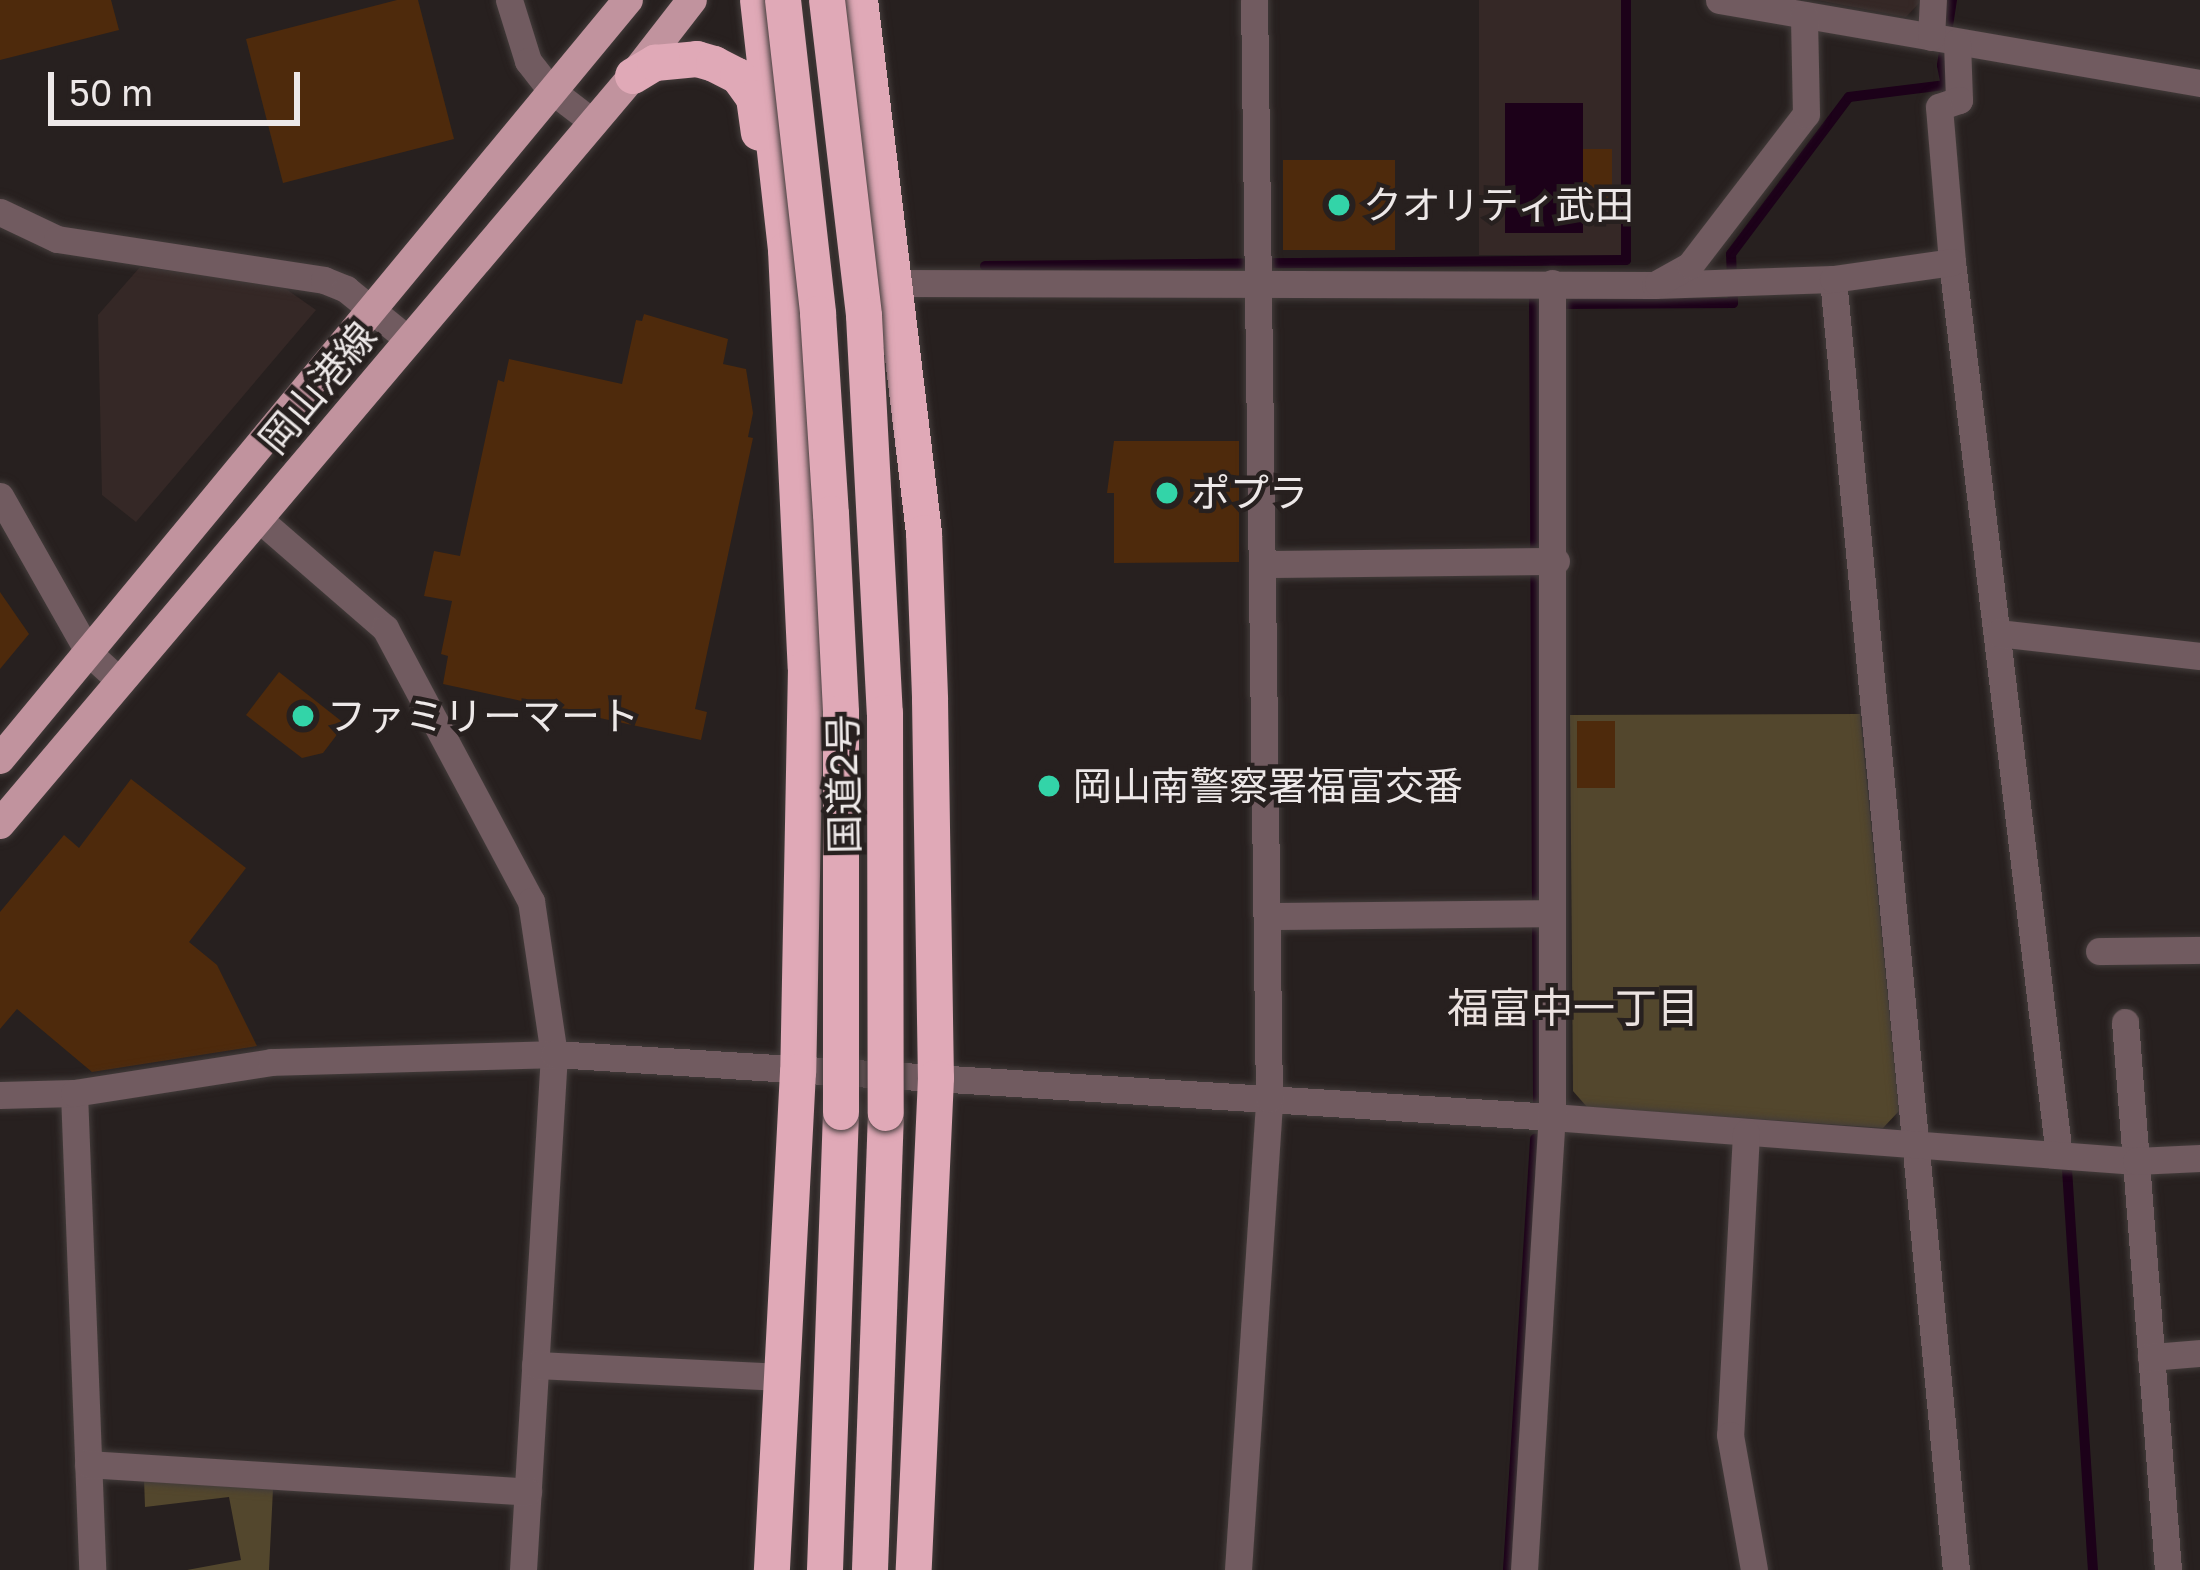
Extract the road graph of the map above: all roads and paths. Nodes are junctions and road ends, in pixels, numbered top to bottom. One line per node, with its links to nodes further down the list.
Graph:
1 (509, 0): 15 (street)
2 (628, 0): 15 (main road, 岡山港線)
3 (692, 0): 13 (main road, 岡山港線)
4 (758, 0): 26 (highway)
5 (783, 0): 63 (highway, 国道2号, bridge)
6 (826, 0): 64 (highway, 国道2号, bridge)
7 (860, 0): 21 (highway)
8 (1254, 0): 19 (street)
9 (1719, 0): 11 (street)
10 (1933, 0): 12 (street)
11 (1804, 15): 12 (street); 22 (street)
12 (1945, 40): 14 (street); 18 (street)
13 (633, 76): 16 (main road, 岡山港線); 26 (highway)
14 (2200, 83)
15 (551, 89): 16 (street); 24 (main road, 岡山港線)
16 (594, 123): 25 (main road, 岡山港線)
17 (0, 212): 24 (street)
18 (1952, 262): 20 (street); 31 (street)
19 (1256, 269): 21 (street); 23 (street); 30 (street)
20 (1833, 279): 22 (street); 50 (street)
21 (895, 283): 44 (highway)
22 (1655, 285): 23 (street)
23 (1544, 291): 29 (street)
24 (375, 312): 25 (street); 32 (main road, 岡山港線)
25 (410, 341): 28 (main road, 岡山港線)
26 (791, 349): 43 (highway)
27 (0, 496): 32 (street)
28 (259, 519): 34 (main road, 岡山港線); 42 (street)
29 (1542, 561): 30 (street); 37 (street)
30 (1262, 565): 38 (street)
31 (2005, 633): 33 (street); 51 (street)
32 (89, 653): 34 (street); 35 (main road, 岡山港線)
33 (2200, 656)
34 (120, 680): 36 (main road, 岡山港線)
35 (0, 759)
36 (0, 824)
37 (1541, 913): 38 (street); 48 (street)
38 (1267, 916): 47 (street)
39 (2200, 950): 40 (street)
40 (2099, 951)
41 (2126, 1022): 53 (street)
42 (554, 1054): 43 (street); 45 (street); 56 (street)
43 (798, 1072): 44 (street); 57 (highway)
44 (936, 1078): 47 (street); 65 (highway)
45 (74, 1093): 46 (street); 58 (street)
46 (0, 1095)
47 (1270, 1099): 48 (street); 66 (street)
48 (1552, 1117): 49 (street); 67 (street)
49 (1746, 1133): 50 (street); 68 (street)
50 (1916, 1143): 51 (street); 69 (street)
51 (2059, 1155): 53 (street)
52 (2200, 1158): 53 (street)
53 (2136, 1161): 55 (street)
54 (2200, 1353): 55 (street)
55 (2151, 1357): 70 (street)
56 (536, 1365): 57 (street); 59 (street)
57 (784, 1377): 62 (highway)
58 (88, 1464): 59 (street); 60 (street)
59 (528, 1492): 61 (street)
60 (92, 1570)
61 (524, 1570)
62 (772, 1570)
63 (825, 1570)
64 (870, 1570)
65 (914, 1570)
66 (1238, 1570)
67 (1524, 1570)
68 (1754, 1570)
69 (1956, 1570)
70 (2168, 1570)

